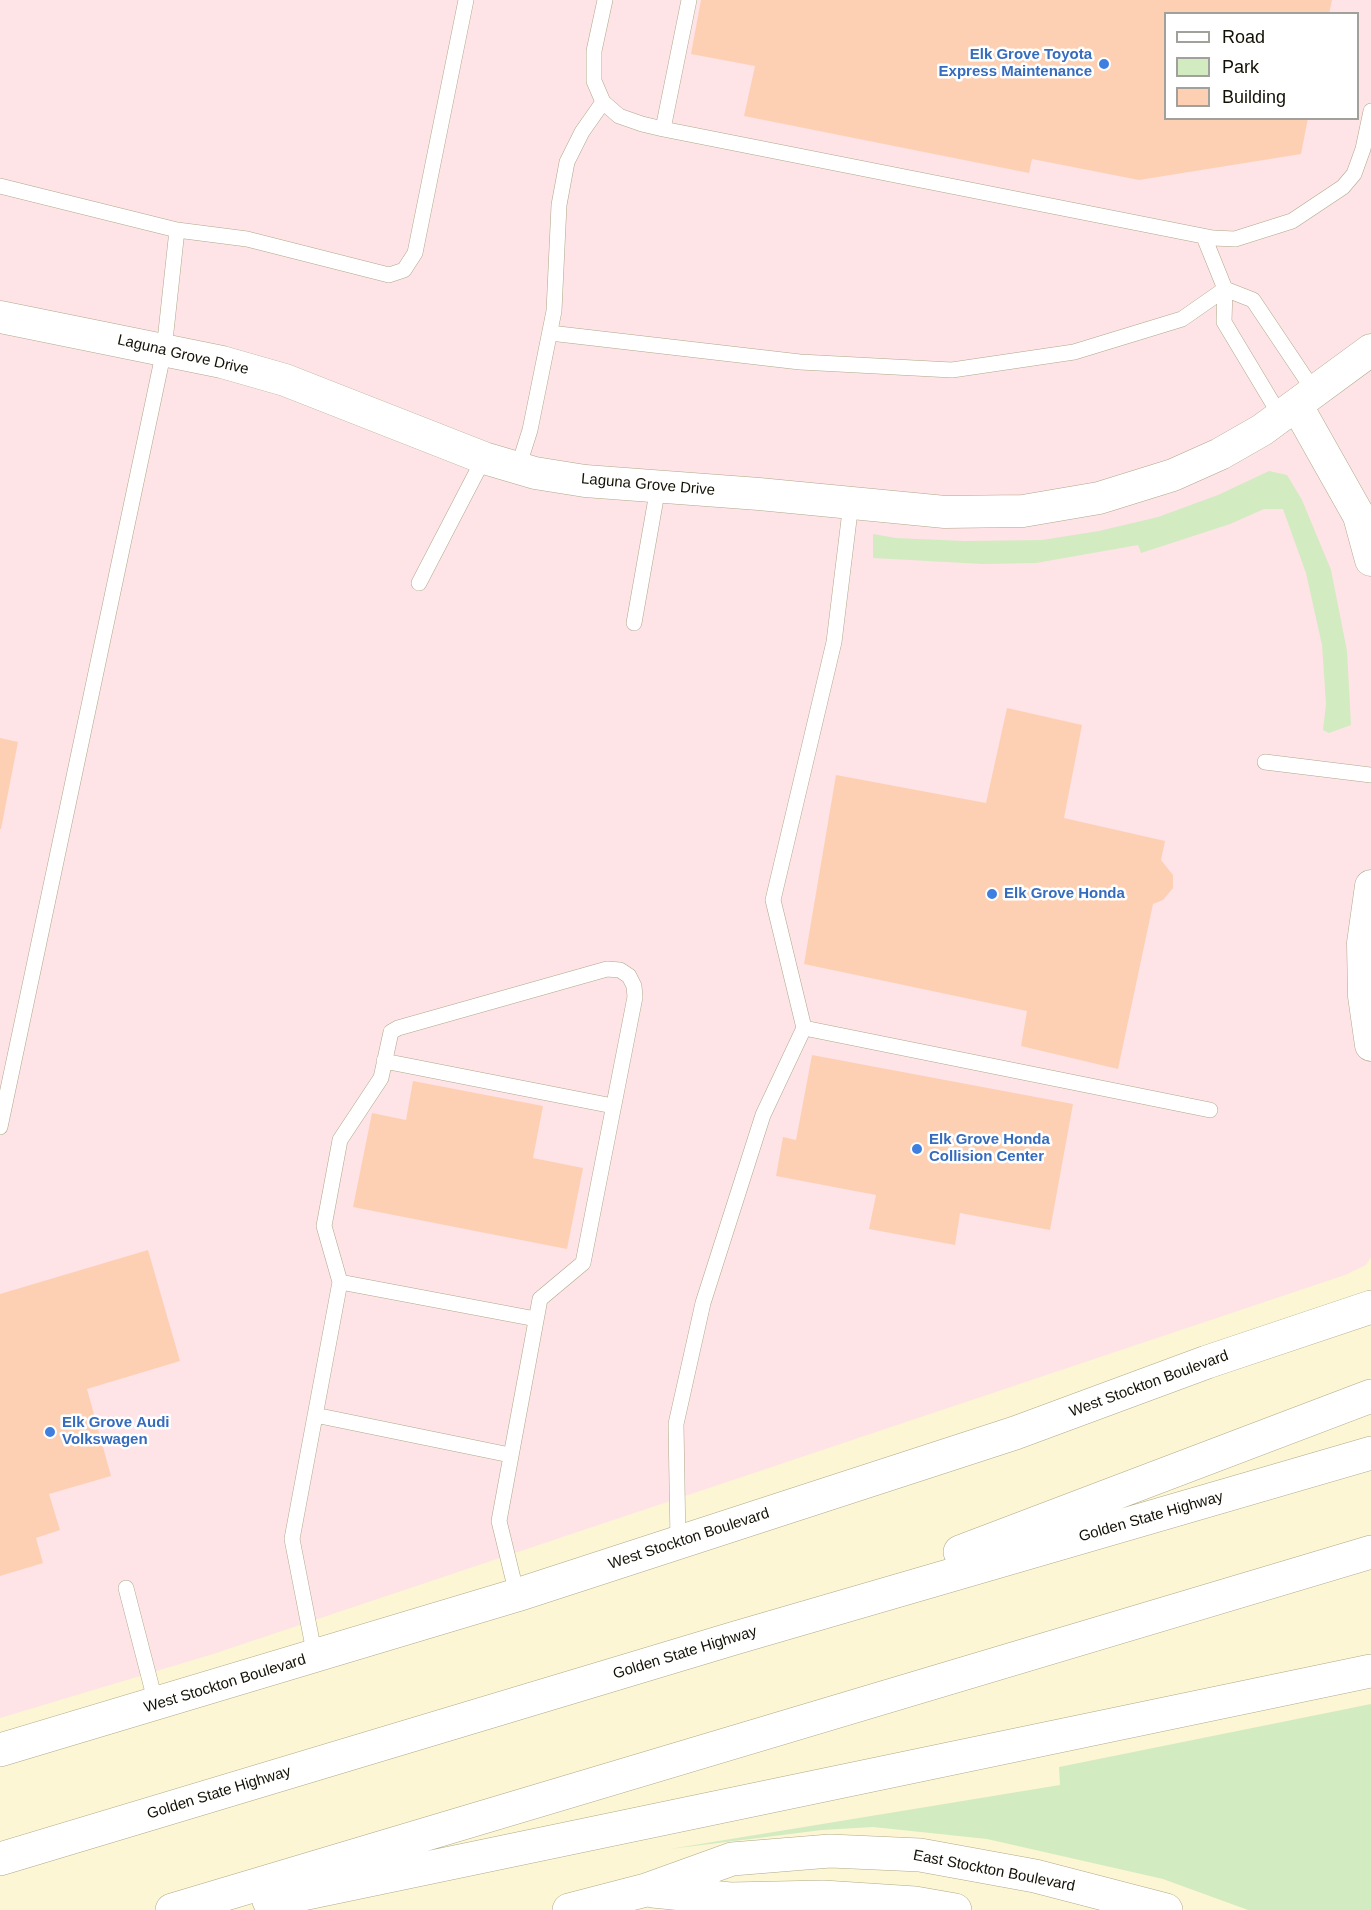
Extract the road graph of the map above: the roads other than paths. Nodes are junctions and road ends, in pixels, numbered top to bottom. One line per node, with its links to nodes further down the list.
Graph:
1 (466, 0): 8 (lane)
2 (605, 0): 4 (lane)
3 (689, 0): 6 (lane)
4 (603, 102): 6 (lane); 12 (lane)
5 (1371, 111): 9 (lane)
6 (663, 129): 9 (lane)
7 (0, 186): 8 (lane)
8 (177, 230): 13 (lane)
9 (1204, 237): 10 (lane)
10 (1226, 290): 12 (lane); 15 (lane); 15 (lane)
11 (0, 317): 13 (street, Laguna Grove Drive)
12 (550, 333): 17 (lane)
13 (164, 350): 16 (street, Laguna Grove Drive); 31 (lane)
14 (1371, 350): 15 (street, Laguna Grove Drive)
15 (1297, 405): 19 (street, Laguna Grove Drive); 20 (street)
16 (484, 458): 17 (street, Laguna Grove Drive); 21 (lane)
17 (518, 468): 18 (street, Laguna Grove Drive)
18 (658, 486): 19 (street, Laguna Grove Drive); 22 (lane)
19 (850, 503): 26 (lane)
20 (1371, 560)
21 (419, 583)
22 (634, 623)
23 (1265, 762): 24 (lane)
24 (1371, 775)
25 (1371, 886): 27 (street)
26 (804, 1028): 30 (lane); 39 (lane)
27 (1371, 1045)
28 (384, 1061): 29 (lane); 29 (lane); 32 (lane)
29 (613, 1106): 34 (lane)
30 (1210, 1110)
31 (0, 1127)
32 (340, 1282): 34 (lane); 36 (lane)
33 (1371, 1307): 39 (main road, West Stockton Boulevard)
34 (536, 1319): 38 (lane)
35 (1371, 1396): 43 (main road)
36 (315, 1415): 38 (lane); 44 (lane)
37 (1371, 1454): 43 (main road, Golden State Highway)
38 (510, 1455): 42 (lane)
39 (678, 1542): 42 (main road, West Stockton Boulevard)
40 (1371, 1552): 52 (main road)
41 (126, 1588): 46 (lane)
42 (517, 1595): 44 (main road, West Stockton Boulevard)
43 (735, 1638): 48 (main road, Golden State Highway)
44 (315, 1657): 46 (main road, West Stockton Boulevard)
45 (1371, 1671): 53 (main road)
46 (156, 1704): 47 (main road, West Stockton Boulevard)
47 (0, 1750)
48 (0, 1859)
49 (646, 1890): 50 (main road, East Stockton Boulevard); 51 (main road, East Stockton Boulevard); 54 (main road, East Stockton Boulevard)
50 (1108, 1894): 51 (main road); 56 (main road, East Stockton Boulevard)
51 (915, 1907): 55 (main road, East Stockton Boulevard)
52 (172, 1910)
53 (227, 1910)
54 (569, 1910)
55 (955, 1910)
56 (1166, 1910)

